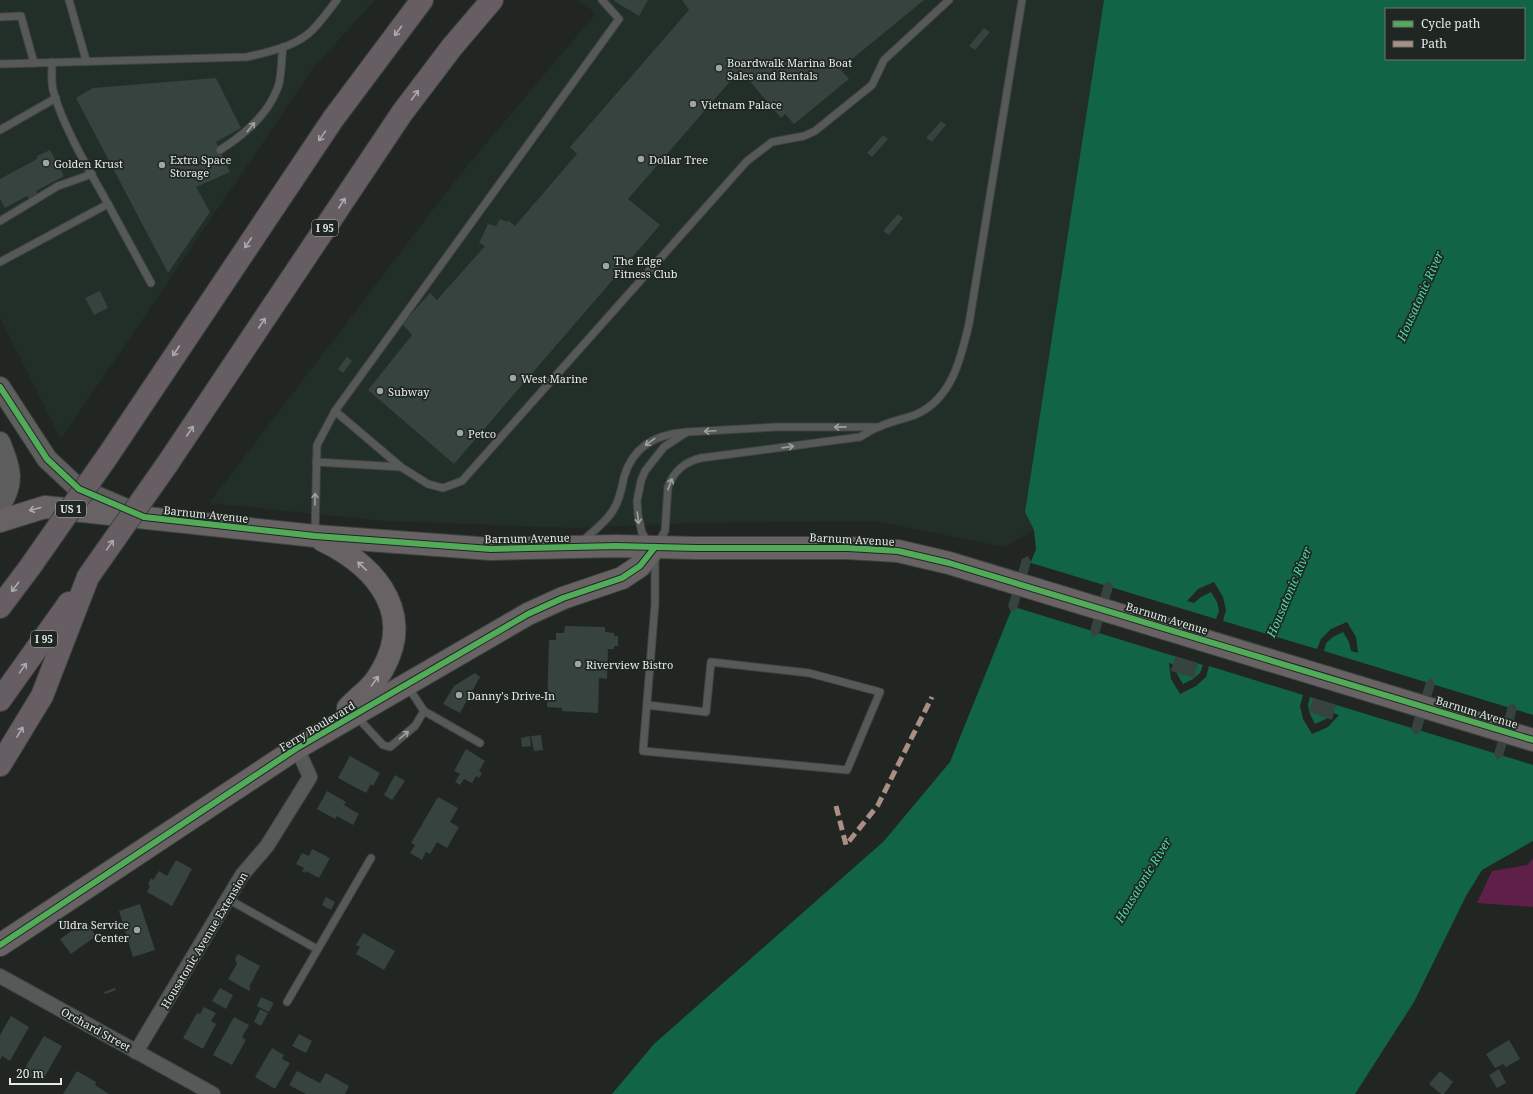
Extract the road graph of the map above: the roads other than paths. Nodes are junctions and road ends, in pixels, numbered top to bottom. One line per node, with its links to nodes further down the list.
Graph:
1 (68, 0): 10 (lane)
2 (337, 0): 9 (lane)
3 (422, 0): 36 (highway, one-way to 36, bridge)
4 (492, 0): 35 (highway, I 95, one-way to 4, bridge)
5 (602, 0): 23 (lane)
6 (949, 0): 28 (lane)
7 (1022, 0): 24 (lane)
8 (0, 17): 12 (lane)
9 (282, 47): 10 (lane); 16 (lane, one-way to 9)
10 (86, 60): 11 (lane)
11 (52, 62): 12 (lane); 14 (lane)
12 (34, 63): 13 (lane)
13 (0, 64)
14 (56, 98): 15 (lane); 17 (lane)
15 (0, 130)
16 (220, 150)
17 (92, 174): 18 (lane); 19 (lane)
18 (108, 204): 20 (lane); 21 (lane)
19 (0, 221)
20 (0, 262)
21 (151, 283)
22 (0, 387): 30 (main road)
23 (335, 411): 27 (lane); 28 (lane)
24 (879, 426): 25 (lane, one-way to 25); 34 (lane, one-way to 24)
25 (687, 432): 33 (lane, one-way to 33); 34 (lane, one-way to 34)
26 (0, 442): 29 (main road)
27 (316, 462): 28 (lane); 32 (lane, one-way to 27)
28 (401, 467)
29 (0, 506)
30 (144, 517): 31 (main road, Barnum Avenue / US 1, one-way to 31); 32 (main road, Barnum Avenue / US 1)
31 (0, 521)
32 (315, 536): 33 (main road, Barnum Avenue / US 1); 42 (main road, one-way to 32)
33 (575, 547): 34 (main road, Barnum Avenue / US 1)
34 (655, 547): 37 (main road, Ferry Boulevard); 39 (lane); 43 (main road, Barnum Avenue / US 1)
35 (88, 577): 38 (highway, I 95, one-way to 35); 46 (highway, one-way to 35)
36 (0, 607)
37 (406, 684): 40 (lane); 41 (main road, Ferry Boulevard)
38 (0, 700)
39 (647, 705): 39 (lane)
40 (424, 711): 41 (lane, one-way to 40); 44 (lane)
41 (355, 715): 42 (main road, Ferry Boulevard)
42 (328, 730): 45 (main road, Ferry Boulevard)
43 (1533, 740)
44 (480, 743)
45 (297, 748): 48 (street, Housatonic Avenue Extension); 49 (main road, Ferry Boulevard)
46 (0, 765)
47 (371, 858): 50 (lane)
48 (228, 899): 50 (lane); 53 (street, Housatonic Avenue Extension)
49 (0, 945)
50 (317, 949): 52 (lane)
51 (0, 976): 53 (street, Orchard Street)
52 (287, 1002)
53 (136, 1052): 54 (street, Orchard Street)
54 (213, 1094)

